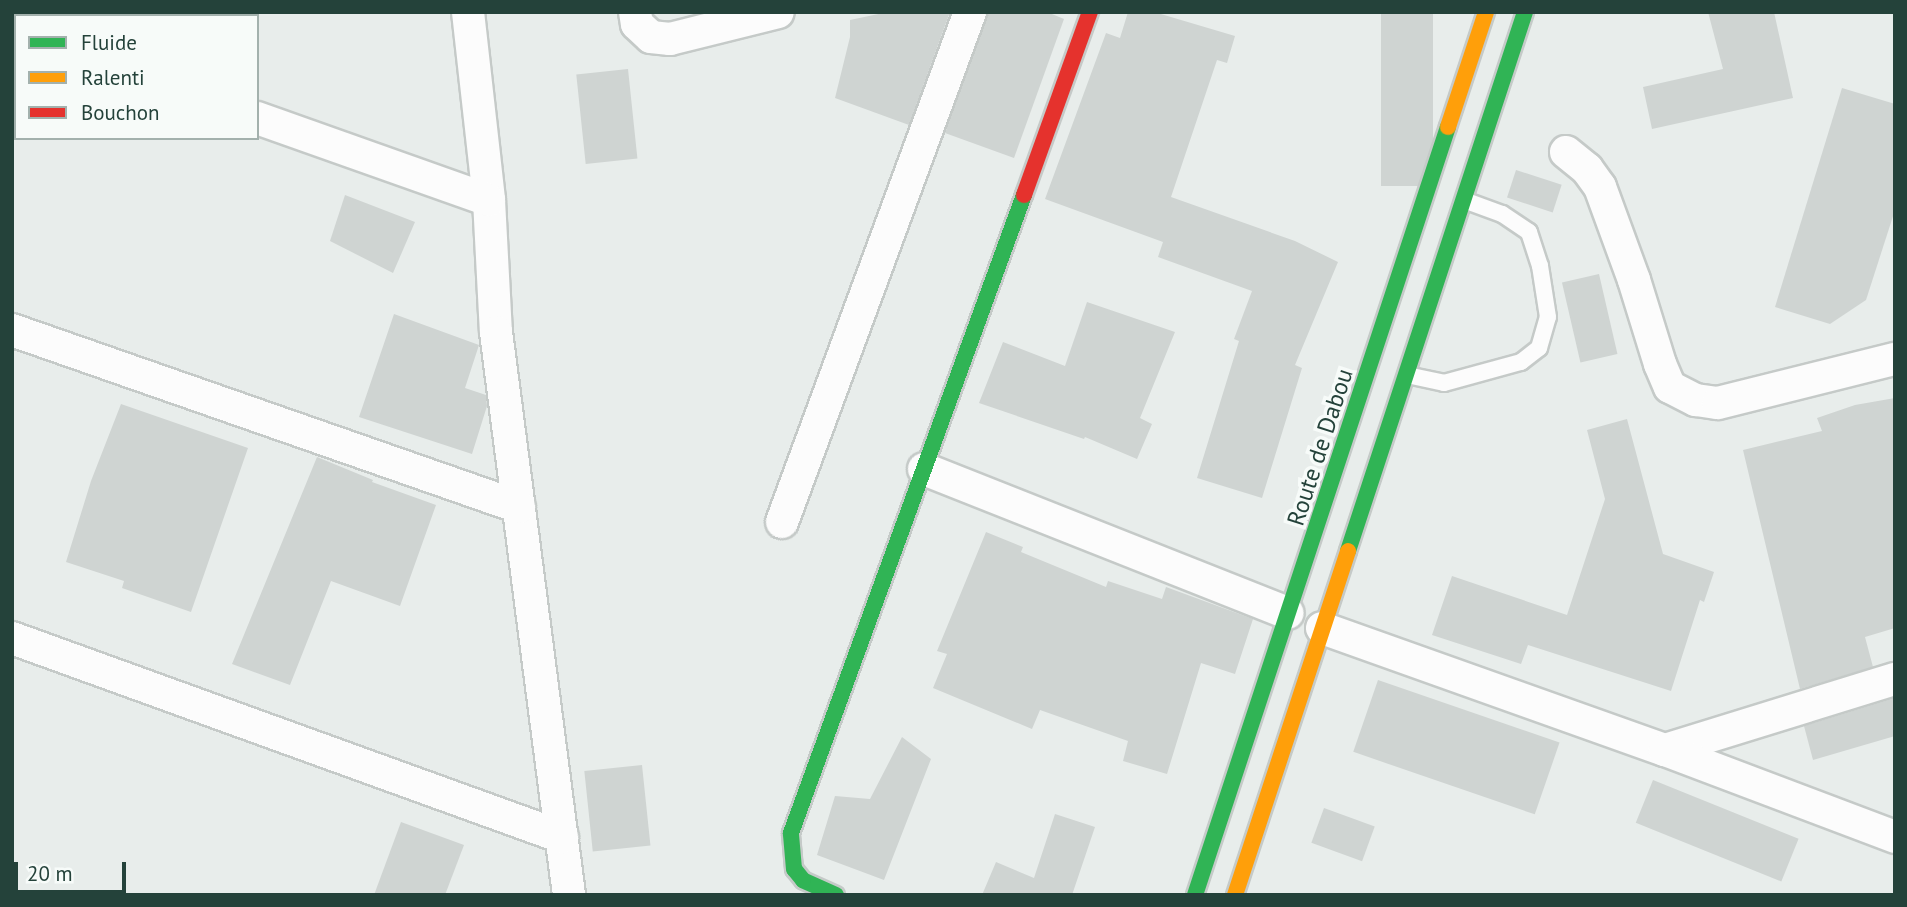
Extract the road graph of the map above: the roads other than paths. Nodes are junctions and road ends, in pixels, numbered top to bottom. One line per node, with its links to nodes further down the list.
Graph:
1 (468, 12): 10 (street)
2 (635, 12): 3 (street)
3 (778, 12)
4 (970, 12): 17 (street)
5 (1090, 12): 15 (street)
6 (1486, 12): 18 (street, Route de Dabou)
7 (1525, 12): 11 (street)
8 (259, 119): 10 (street)
9 (1566, 152): 13 (street)
10 (489, 200): 16 (street)
11 (1464, 200): 14 (street); 14 (lane)
12 (12, 330): 16 (street)
13 (1895, 359)
14 (1407, 375): 19 (street)
15 (924, 469): 18 (street); 26 (street)
16 (519, 507): 23 (street)
17 (782, 522)
18 (1288, 613): 27 (street, Route de Dabou)
19 (1322, 628): 22 (street); 28 (street)
20 (12, 638): 23 (street)
21 (1895, 680): 22 (street)
22 (1665, 750): 24 (street)
23 (562, 837): 25 (street)
24 (1895, 837)
25 (569, 895)
26 (836, 895)
27 (1195, 895)
28 (1235, 895)

